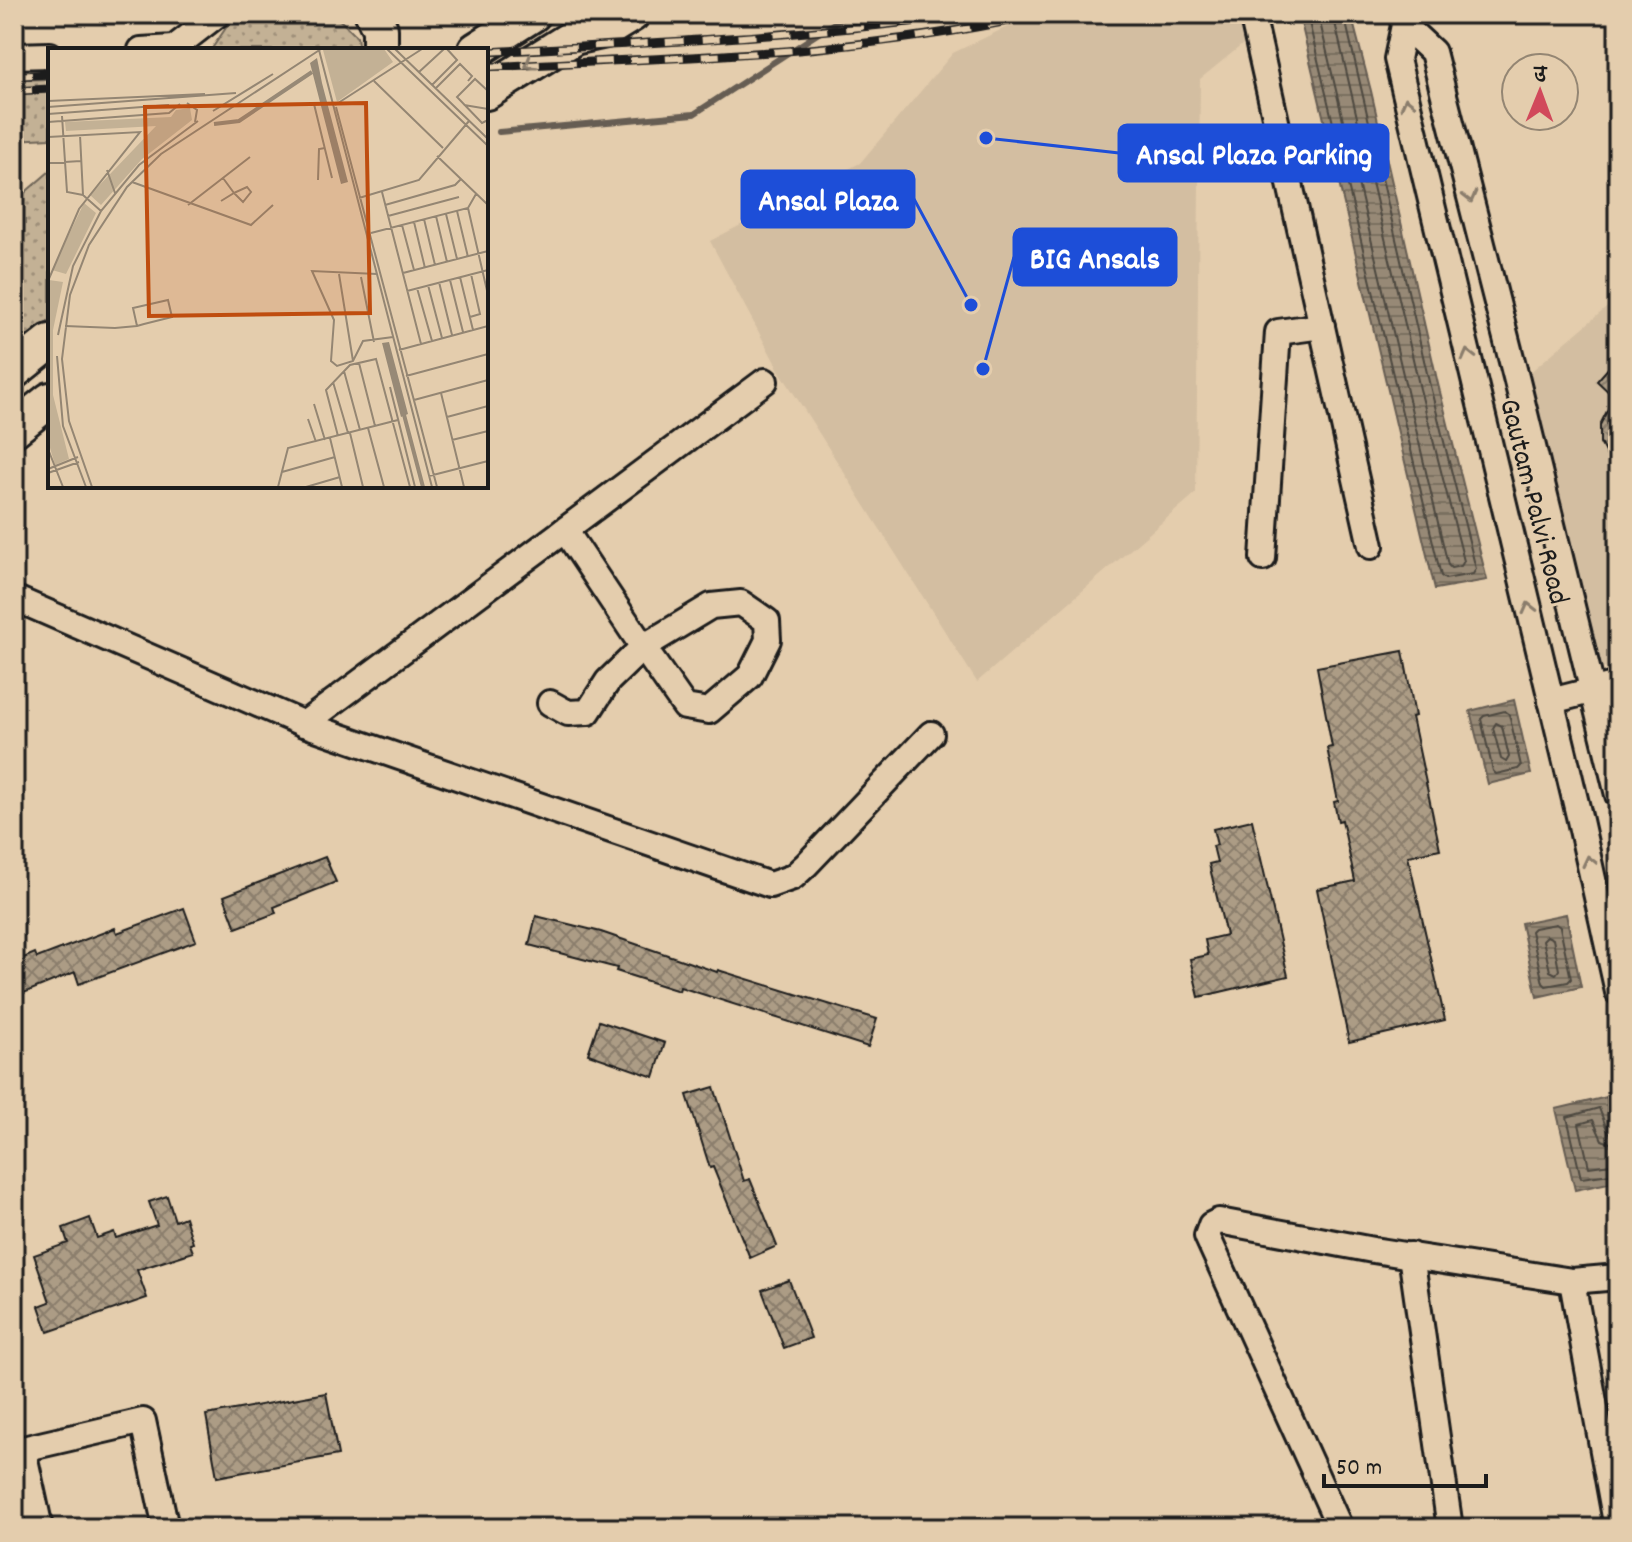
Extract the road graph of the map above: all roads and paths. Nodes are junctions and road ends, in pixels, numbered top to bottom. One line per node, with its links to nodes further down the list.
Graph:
1 (218, 14): 8 (street)
2 (373, 14): 9 (main road)
3 (533, 14): 10 (main road)
4 (545, 14): 7 (main road)
5 (1252, 14): 14 (street)
6 (1402, 19): 26 (street, Gautam Palvi Road, one-way to 26); 27 (street, Gautam Palvi Road, one-way to 6)
7 (601, 24): 13 (main road, one-way to 13)
8 (174, 48)
9 (380, 48)
10 (479, 48)
11 (48, 55): 12 (street)
12 (14, 56)
13 (488, 91)
14 (1322, 326): 21 (street); 22 (street)
15 (48, 344): 16 (main road)
16 (14, 371)
17 (765, 381): 20 (street)
18 (48, 402): 19 (main road)
19 (14, 429)
20 (565, 530): 24 (street); 29 (street)
21 (1371, 546)
22 (1263, 558)
23 (14, 598): 29 (street)
24 (643, 647): 24 (street); 28 (street)
25 (1618, 684): 26 (street)
26 (1592, 691): 27 (street); 31 (street, Gautam Palvi Road)
27 (1551, 701): 32 (street, Gautam Palvi Road, one-way to 27)
28 (550, 703)
29 (304, 724): 30 (street)
30 (931, 734)
31 (1618, 795)
32 (1616, 976)
33 (1411, 1255): 35 (street); 39 (street); 40 (street)
34 (1618, 1277): 35 (street)
35 (1572, 1281): 41 (street)
36 (18, 1450): 37 (street); 38 (street)
37 (40, 1528)
38 (166, 1528)
39 (1340, 1528)
40 (1450, 1528)
41 (1617, 1528)

